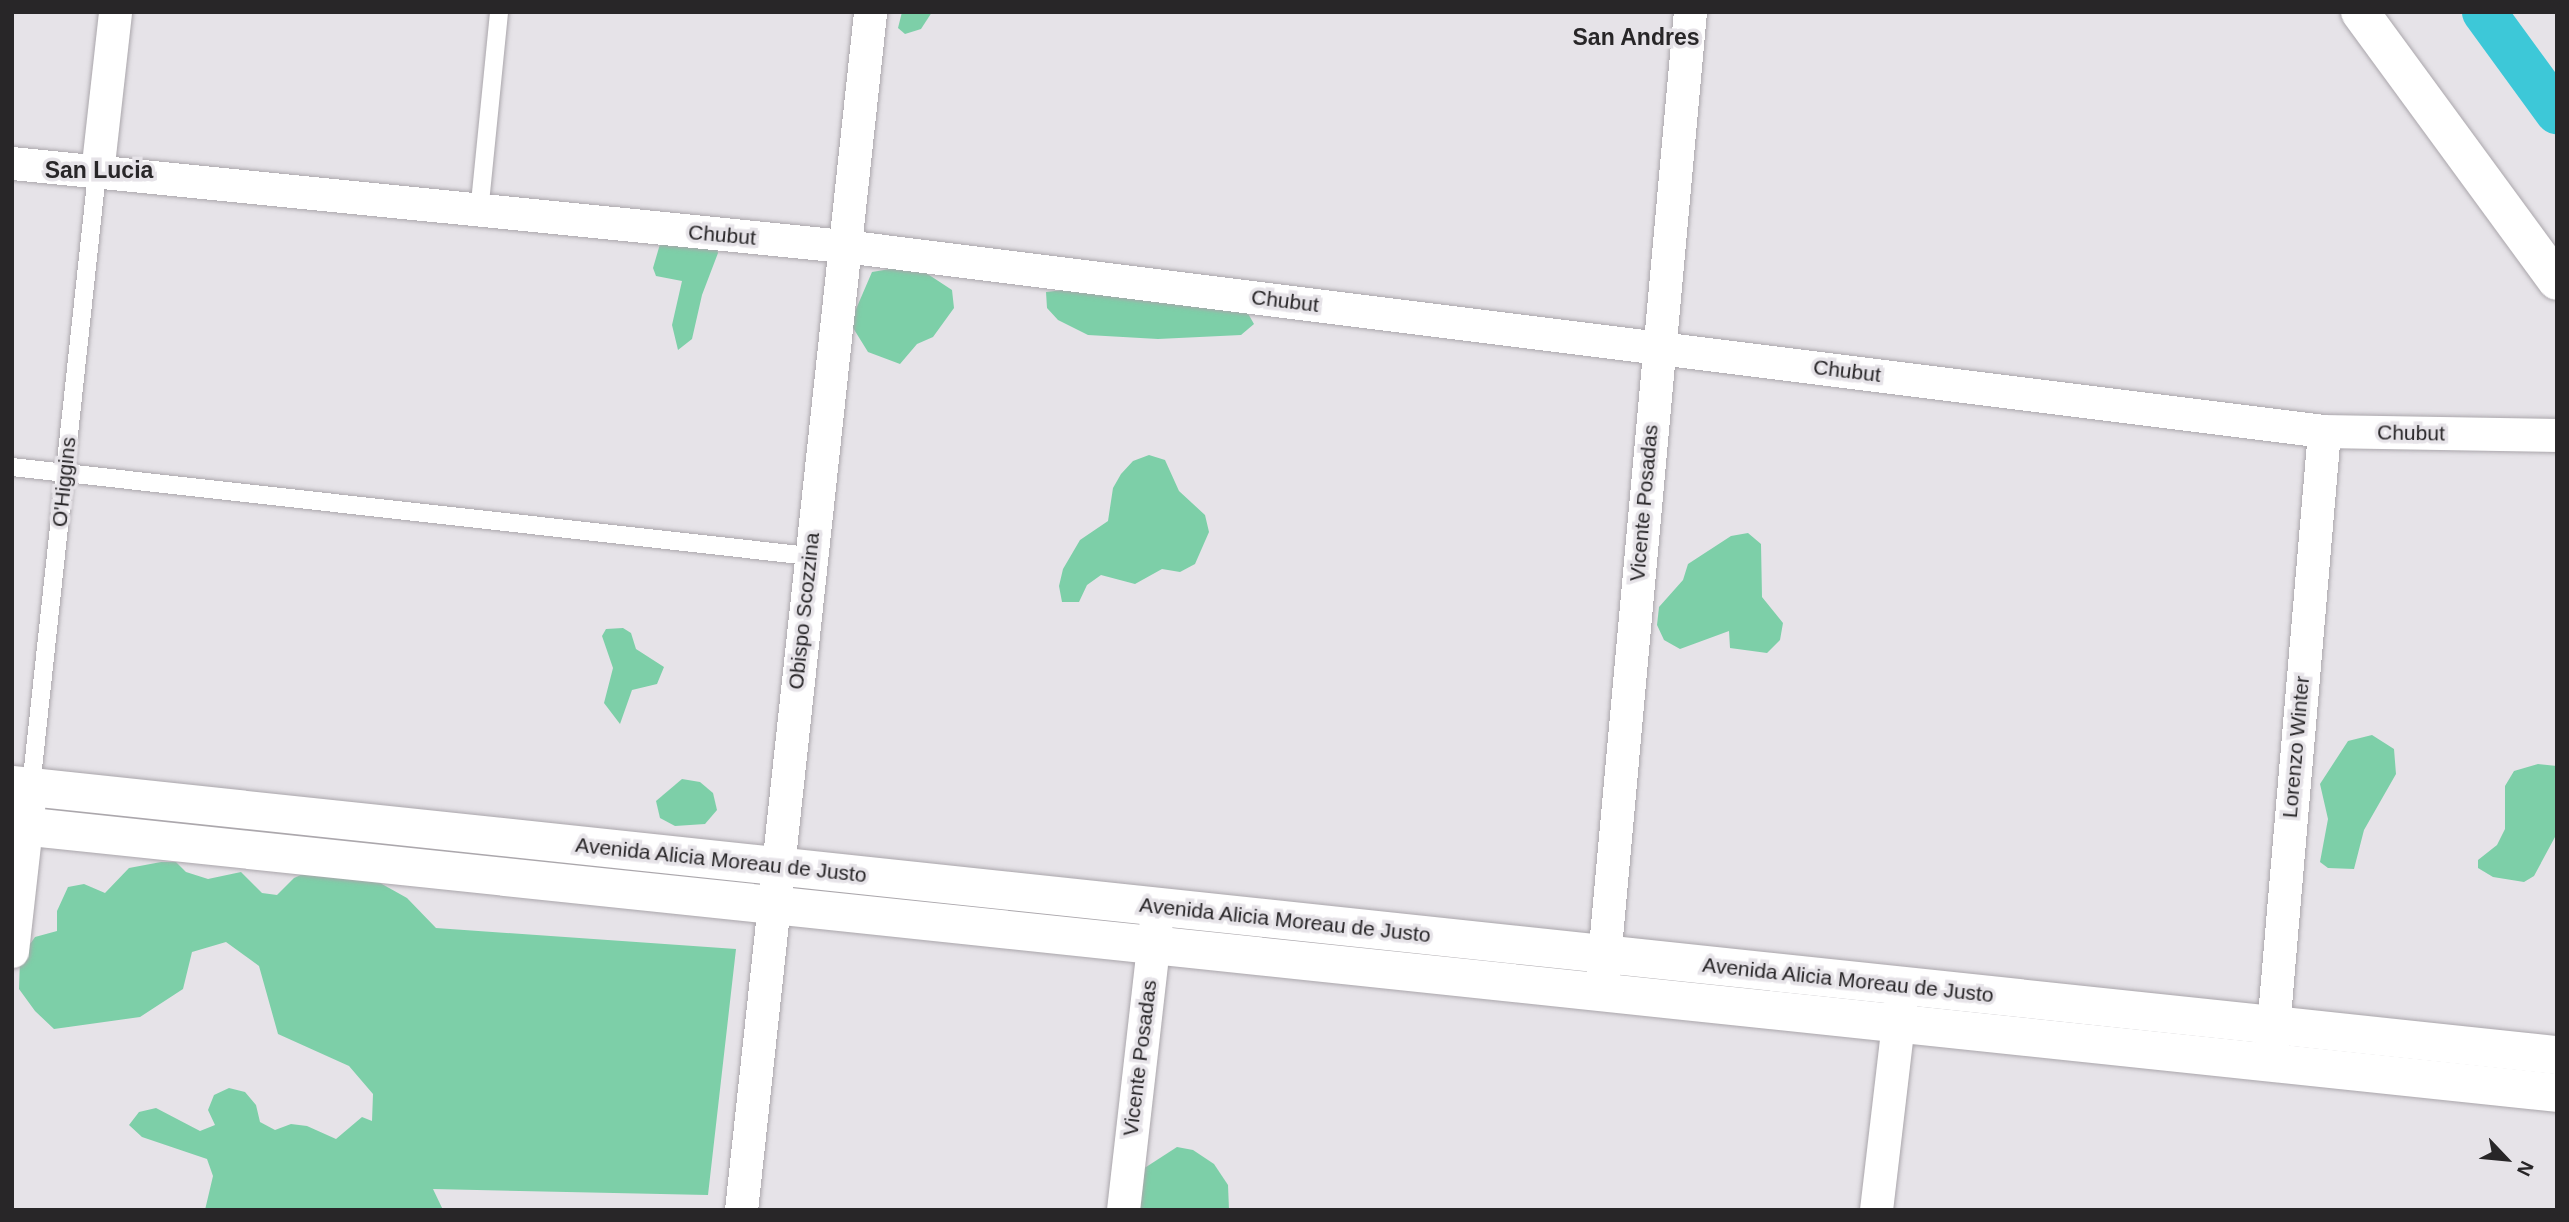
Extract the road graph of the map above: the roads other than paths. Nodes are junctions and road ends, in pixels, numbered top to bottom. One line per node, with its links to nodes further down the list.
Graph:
1 (115, 12): 7 (street, O'Higgins)
2 (499, 12): 8 (lane)
3 (870, 12): 9 (street, Obispo Scozzina)
4 (1690, 12): 11 (street, Vicente Posadas)
5 (2360, 12): 10 (main road)
6 (12, 163): 7 (street, Chubut)
7 (97, 173): 8 (street, Chubut); 15 (lane, O'Higgins)
8 (480, 213): 9 (street, Chubut)
9 (844, 246): 11 (street, Chubut); 16 (street, Obispo Scozzina)
10 (2557, 281)
11 (1658, 347): 12 (street, Chubut); 24 (street, Vicente Posadas)
12 (2324, 431): 13 (street, Chubut); 28 (street, Lorenzo Winter)
13 (2557, 435)
14 (12, 467): 15 (lane)
15 (65, 472): 16 (lane); 17 (lane, O'Higgins)
16 (809, 556): 19 (street, Obispo Scozzina)
17 (21, 786): 18 (street, O'Higgins); 19 (main road, Avenida Alicia Moreau de Justo)
18 (19, 826): 20 (main road, Avenida Alicia Moreau de Justo); 23 (street, O'Higgins)
19 (778, 866): 20 (street, Obispo Scozzina); 21 (main road, Avenida Alicia Moreau de Justo)
20 (774, 905): 22 (main road, Avenida Alicia Moreau de Justo); 32 (street, Obispo Scozzina)
21 (1157, 906): 22 (street, Vicente Posadas); 24 (main road, Avenida Alicia Moreau de Justo)
22 (1154, 945): 26 (main road, Avenida Alicia Moreau de Justo); 33 (street, Vicente Posadas)
23 (12, 951)
24 (1604, 954): 25 (main road, Avenida Alicia Moreau de Justo); 26 (street, Vicente Posadas)
25 (1902, 985): 27 (street); 28 (main road, Avenida Alicia Moreau de Justo)
26 (1601, 993): 27 (main road, Avenida Alicia Moreau de Justo)
27 (1900, 1023): 30 (main road, Avenida Alicia Moreau de Justo); 34 (street)
28 (2271, 1025): 29 (main road, Avenida Alicia Moreau de Justo); 30 (street, Lorenzo Winter)
29 (2557, 1055)
30 (2271, 1064): 31 (main road, Avenida Alicia Moreau de Justo)
31 (2557, 1093)
32 (741, 1210)
33 (1123, 1210)
34 (1876, 1210)

